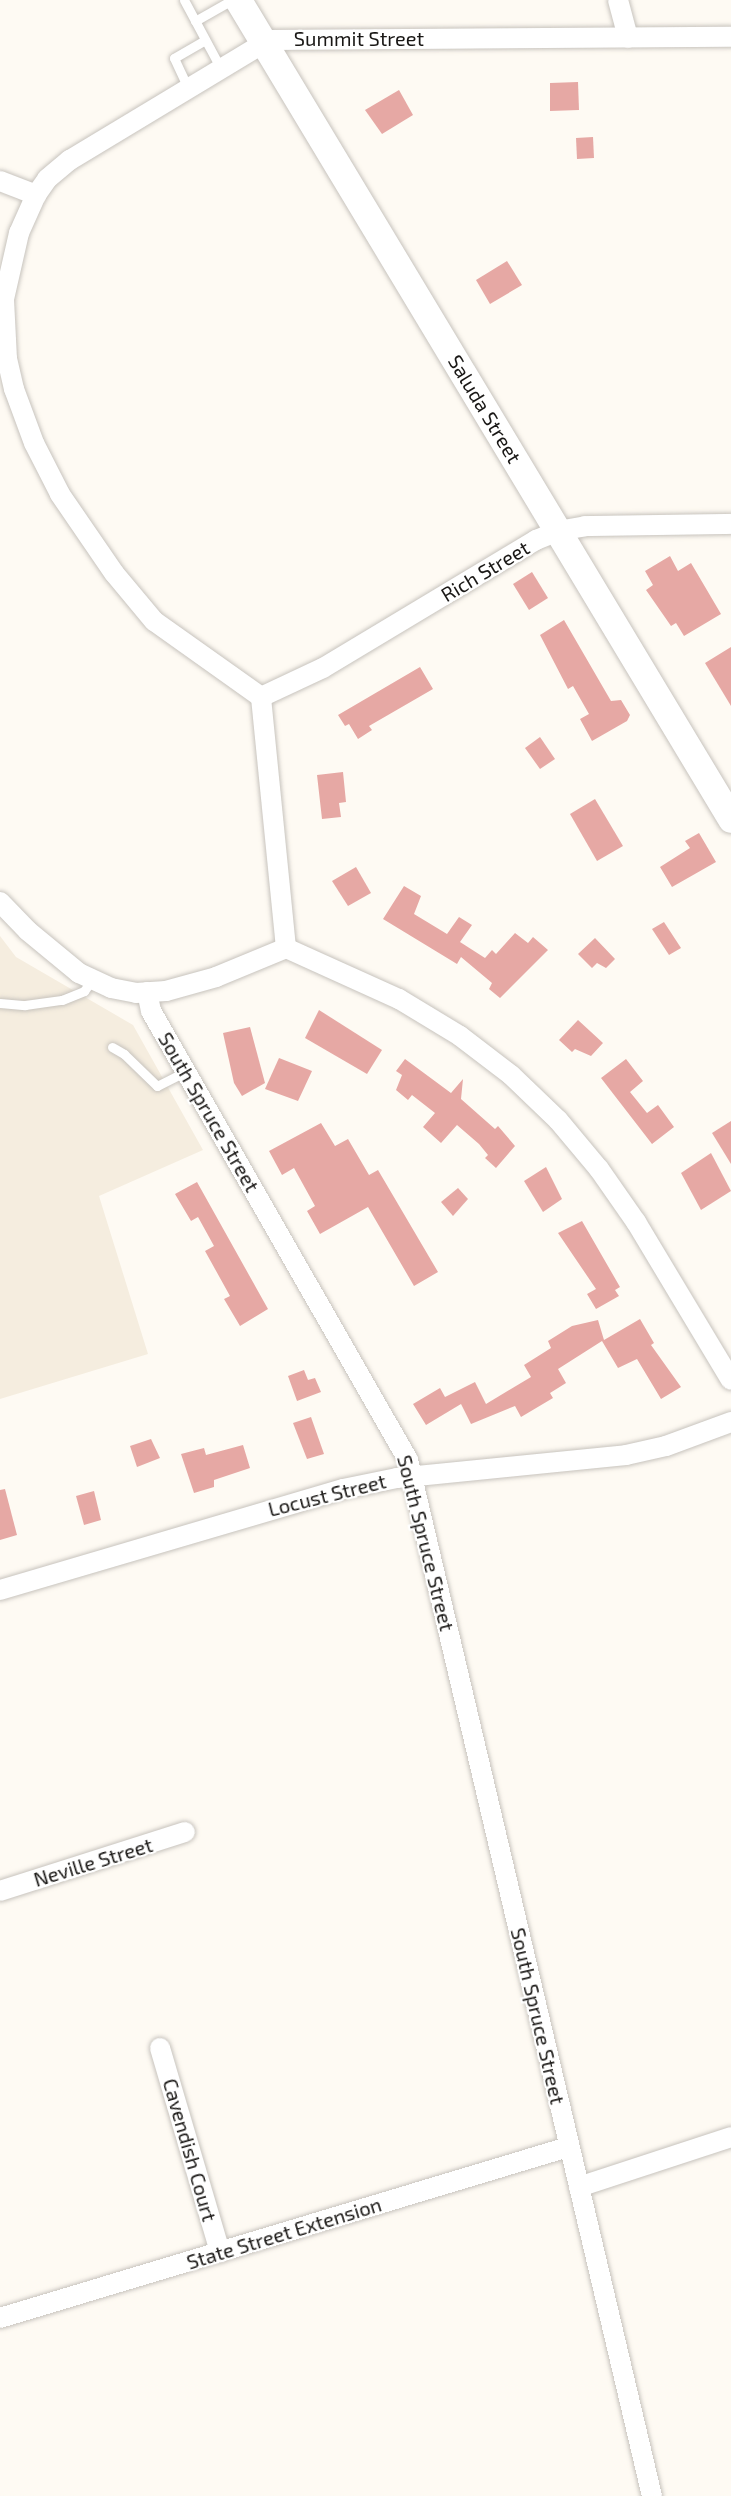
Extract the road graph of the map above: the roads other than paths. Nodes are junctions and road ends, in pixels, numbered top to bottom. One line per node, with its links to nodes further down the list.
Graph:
1 (184, 0): 5 (lane)
2 (232, 0): 4 (lane)
3 (618, 0): 7 (street)
4 (222, 3): 5 (lane); 9 (main road, Saluda Street)
5 (195, 21): 8 (lane)
6 (731, 37): 7 (street, Summit Street)
7 (628, 38): 9 (street, Summit Street)
8 (205, 40): 10 (lane); 11 (lane)
9 (264, 43): 10 (street, Summit Street); 15 (main road, Saluda Street)
10 (220, 69): 11 (street, Summit Street)
11 (188, 88): 13 (street, Summit Street)
12 (0, 181): 13 (street)
13 (36, 195): 16 (street, Summit Street)
14 (731, 524): 15 (street, Rich Street)
15 (558, 531): 16 (street, Rich Street); 17 (main road, Saluda Street)
16 (261, 697): 19 (street)
17 (731, 819)
18 (0, 902): 20 (street)
19 (286, 948): 21 (street); 25 (street)
20 (92, 981): 21 (street); 22 (lane)
21 (147, 992): 24 (street, South Spruce Street)
22 (0, 1003)
23 (112, 1047): 24 (lane)
24 (185, 1072): 27 (street, South Spruce Street)
25 (731, 1380)
26 (731, 1422): 27 (street, Locust Street)
27 (413, 1477): 28 (street, Locust Street); 33 (street, South Spruce Street)
28 (0, 1590)
29 (185, 1832): 30 (street, Neville Street)
30 (0, 1891)
31 (160, 2048): 35 (street, Cavendish Court)
32 (731, 2137): 34 (street)
33 (568, 2147): 34 (street, South Spruce Street); 35 (street, State Street Extension)
34 (579, 2187): 37 (street)
35 (220, 2252): 36 (street, State Street Extension)
36 (0, 2318)
37 (652, 2496)

